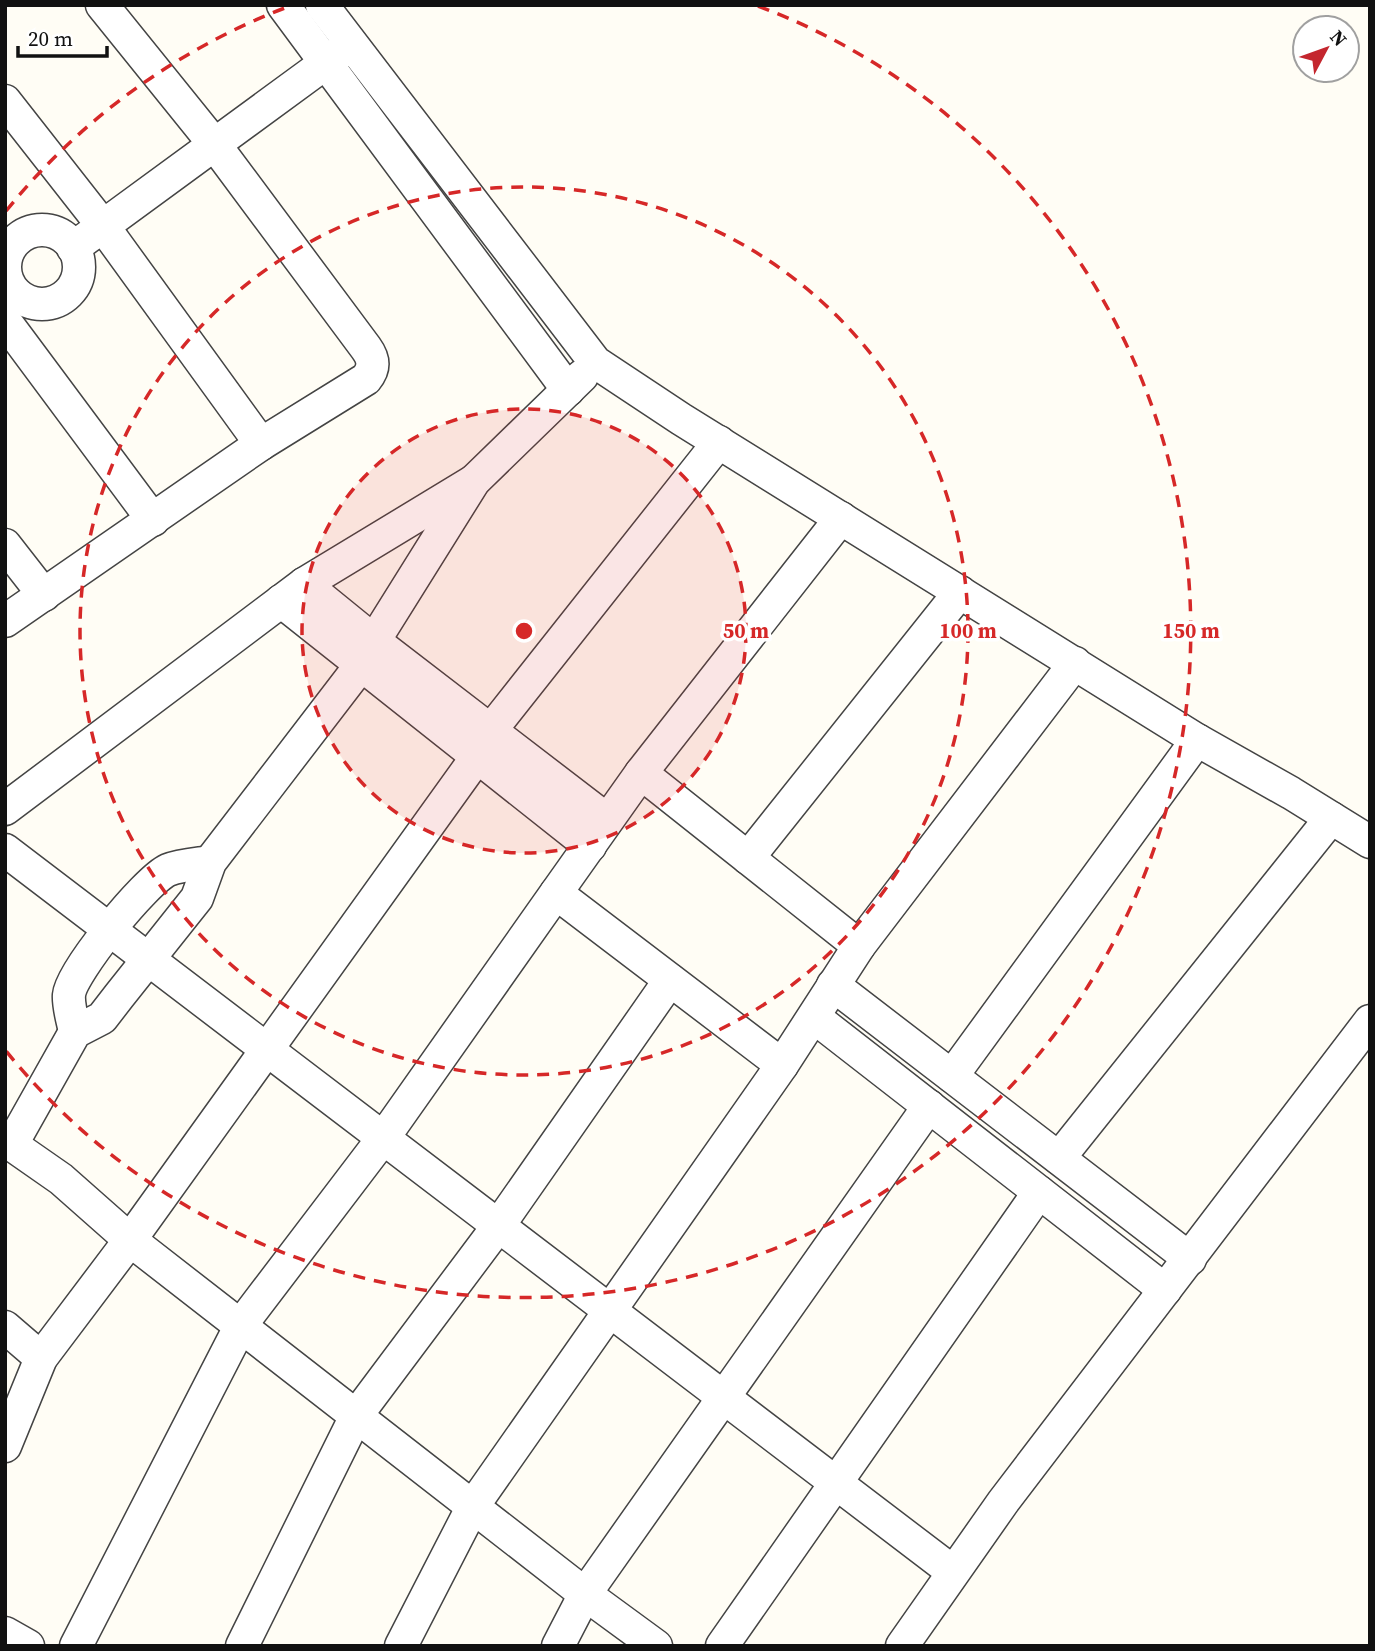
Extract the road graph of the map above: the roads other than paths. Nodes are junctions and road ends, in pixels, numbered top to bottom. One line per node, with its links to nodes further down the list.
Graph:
1 (102, 5): 8 (street)
2 (283, 5): 5 (street)
3 (322, 5): 4 (street)
4 (352, 44): 5 (street); 7 (street)
5 (327, 63): 8 (street); 9 (street)
6 (5, 101): 10 (street)
7 (419, 134): 9 (street); 14 (street)
8 (215, 145): 10 (street); 17 (street)
9 (393, 153): 15 (street)
10 (103, 226): 11 (street); 17 (street)
11 (73, 247): 12 (street); 12 (street)
12 (9, 291)
13 (5, 321): 20 (street)
14 (595, 362): 15 (street); 16 (street)
15 (568, 390): 18 (street)
16 (719, 442): 19 (street); 29 (street)
17 (261, 444): 20 (street)
18 (474, 481): 23 (street); 26 (street)
19 (841, 518): 22 (street); 30 (street)
20 (153, 520): 24 (street)
21 (5, 545): 24 (street)
22 (960, 592): 27 (street); 37 (street)
23 (293, 593): 26 (street); 31 (street)
24 (44, 595): 25 (street)
25 (5, 621)
26 (368, 653): 29 (street); 38 (street)
27 (1075, 663): 28 (street); 41 (street)
28 (1197, 740): 32 (street); 50 (street)
29 (484, 743): 33 (street); 35 (street); 48 (street)
30 (640, 774): 33 (street); 37 (street)
31 (5, 809)
32 (1331, 818): 34 (street); 54 (street)
33 (607, 820): 35 (street)
34 (1370, 842)
35 (590, 846): 39 (street)
36 (5, 850): 40 (street)
37 (748, 858): 41 (street)
38 (210, 862): 40 (street); 42 (street)
39 (556, 893): 43 (street); 52 (street)
40 (110, 928): 42 (street); 47 (street)
41 (859, 946): 44 (street)
42 (149, 957): 47 (street); 48 (street)
43 (670, 980): 49 (street); 56 (street)
44 (833, 985): 45 (street); 50 (street)
45 (814, 1017): 49 (street); 51 (street)
46 (1370, 1021): 58 (street)
47 (75, 1032): 53 (street)
48 (268, 1048): 52 (street); 57 (street)
49 (782, 1065): 60 (street)
50 (952, 1076): 54 (street)
51 (929, 1106): 55 (street); 64 (street)
52 (384, 1137): 56 (street); 61 (street)
53 (8, 1142): 57 (street)
54 (1059, 1158): 58 (street)
55 (1039, 1192): 59 (street); 67 (street)
56 (499, 1225): 60 (street); 65 (street)
57 (130, 1240): 61 (street); 63 (street)
58 (1190, 1259): 59 (street)
59 (1165, 1290): 69 (street)
60 (611, 1310): 64 (street); 68 (street)
61 (241, 1325): 65 (street); 73 (street)
62 (5, 1327): 63 (street)
63 (41, 1358): 66 (street)
64 (725, 1398): 67 (street); 70 (street)
65 (356, 1416): 68 (street); 74 (street)
66 (5, 1446)
67 (837, 1483): 69 (street); 78 (street)
68 (473, 1506): 70 (street); 75 (street)
69 (953, 1572): 79 (street)
70 (585, 1594): 76 (street); 77 (street)
71 (5, 1633): 72 (street)
72 (28, 1646)
73 (76, 1646)
74 (242, 1646)
75 (401, 1646)
76 (558, 1646)
77 (656, 1646)
78 (722, 1646)
79 (902, 1646)

